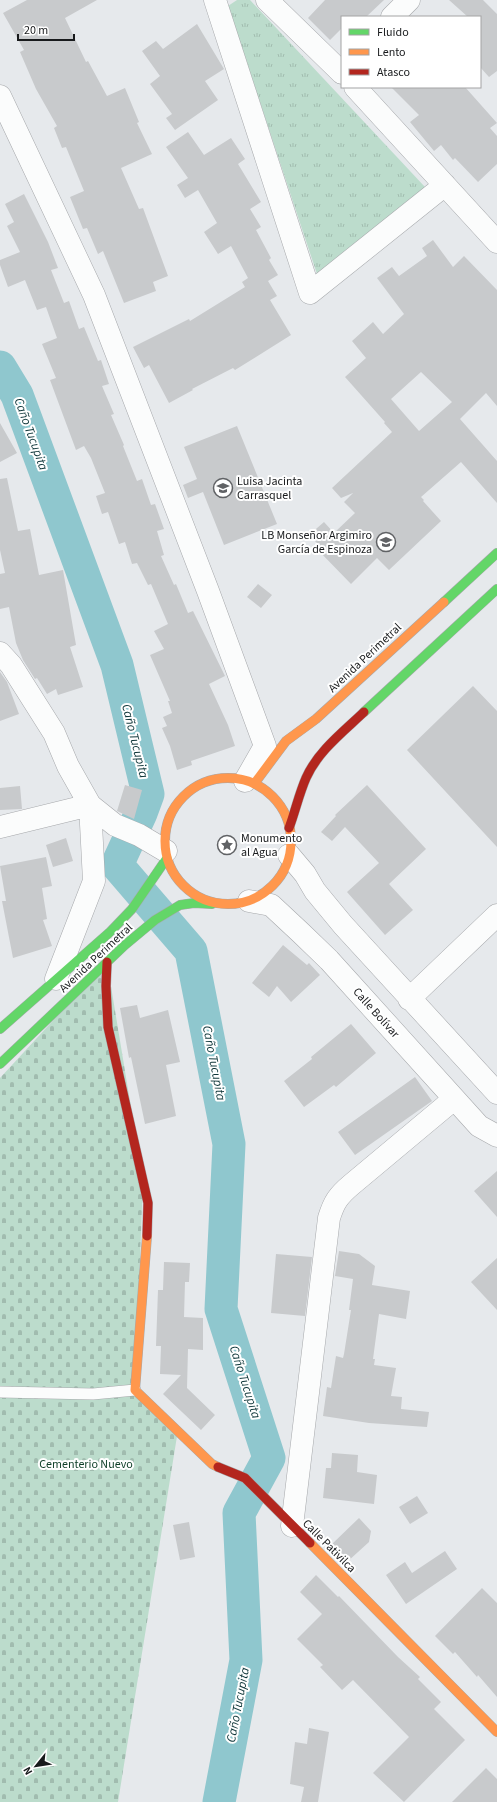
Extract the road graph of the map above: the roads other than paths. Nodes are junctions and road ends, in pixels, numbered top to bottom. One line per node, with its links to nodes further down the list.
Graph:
1 (215, 0): 8 (street)
2 (267, 0): 5 (street)
3 (410, 0): 4 (street)
4 (393, 16)
5 (340, 68)
6 (356, 88): 8 (street)
7 (0, 96): 13 (street)
8 (445, 185): 9 (street)
9 (497, 242)
10 (497, 553): 13 (street, Avenida Perimetral)
11 (497, 589): 16 (street)
12 (0, 653): 14 (street)
13 (249, 782): 16 (street); 17 (street)
14 (90, 805): 15 (street); 17 (street); 23 (street)
15 (0, 827)
16 (289, 828): 18 (street)
17 (167, 854): 20 (street); 23 (street, Avenida Perimetral)
18 (289, 855): 19 (street); 24 (street)
19 (249, 901): 20 (street); 28 (street, Calle Bolívar)
20 (224, 904): 22 (street, Avenida Perimetral)
21 (497, 915): 24 (street)
22 (107, 962): 26 (street, Avenida Perimetral); 30 (street)
23 (56, 979): 25 (street, Avenida Perimetral)
24 (409, 999): 27 (street)
25 (0, 1029)
26 (0, 1064)
27 (497, 1093)
28 (454, 1099): 29 (street, Calle Bolívar); 32 (street)
29 (497, 1136)
30 (135, 1390): 31 (lane); 32 (street, Calle Pativilca)
31 (0, 1392)
32 (292, 1526): 33 (street, Calle Pativilca)
33 (497, 1732)

